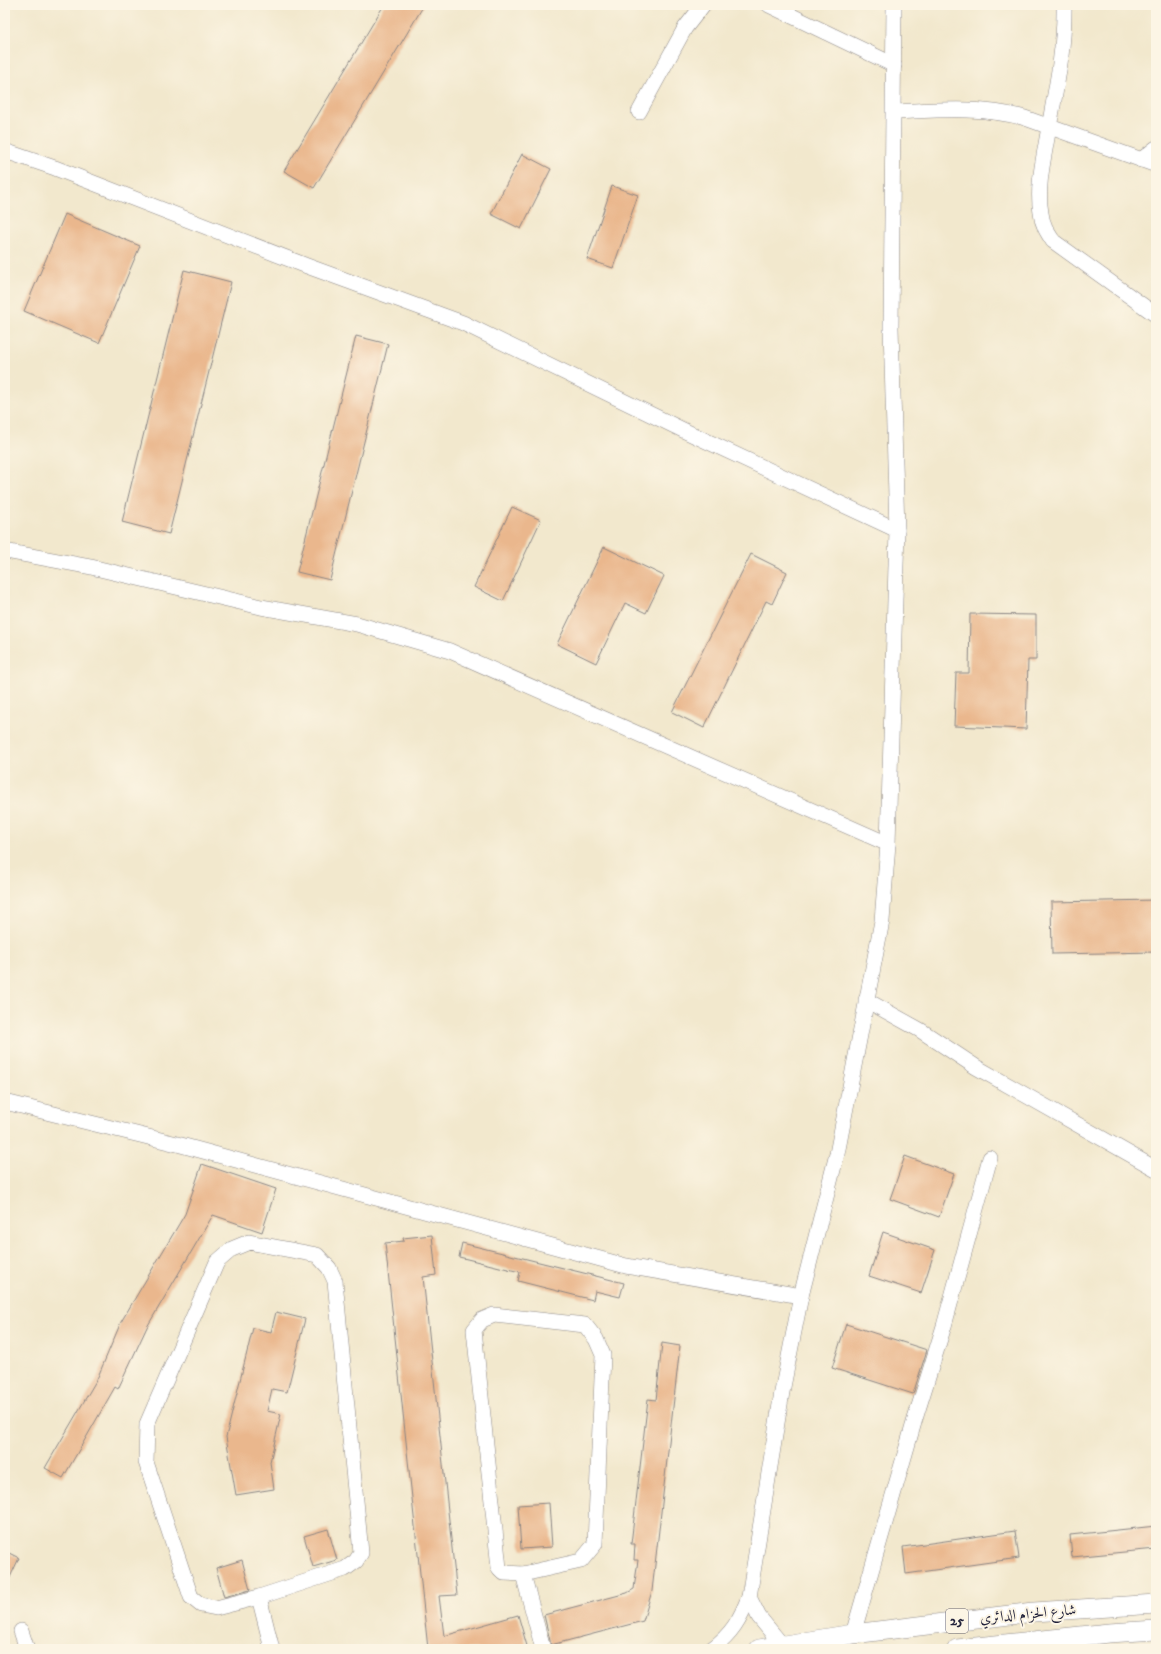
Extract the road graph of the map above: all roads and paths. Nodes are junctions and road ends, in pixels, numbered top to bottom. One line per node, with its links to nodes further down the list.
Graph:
1 (704, 5): 6 (street)
2 (768, 5): 5 (street)
3 (894, 5): 5 (street)
4 (1064, 5): 8 (street)
5 (894, 65): 7 (street)
6 (639, 112)
7 (894, 112): 8 (street); 14 (street)
8 (1049, 127): 11 (street); 13 (street)
9 (1156, 148): 11 (street)
10 (5, 151): 14 (street)
11 (1141, 160): 12 (street)
12 (1156, 165)
13 (1156, 315)
14 (897, 530): 16 (street)
15 (5, 551): 16 (street)
16 (888, 844): 17 (street)
17 (866, 1000): 20 (street); 21 (street)
18 (5, 1102): 21 (street)
19 (990, 1158): 28 (street)
20 (1156, 1169)
21 (802, 1296): 24 (street)
22 (523, 1574): 22 (street); 32 (street)
23 (259, 1597): 23 (street); 31 (street)
24 (749, 1597): 29 (street); 33 (street)
25 (1156, 1604): 28 (main road, شارع الحزام الدائري / 25)
26 (1156, 1630): 35 (main road, شارع الحزام الدائري / 25)
27 (21, 1631): 30 (street)
28 (854, 1634): 29 (main road, شارع الحزام الدائري / 25)
29 (782, 1645): 34 (main road, شارع الحزام الدائري / 25)
30 (27, 1649)
31 (272, 1649)
32 (543, 1649)
33 (712, 1649)
34 (759, 1649)
35 (957, 1649)

